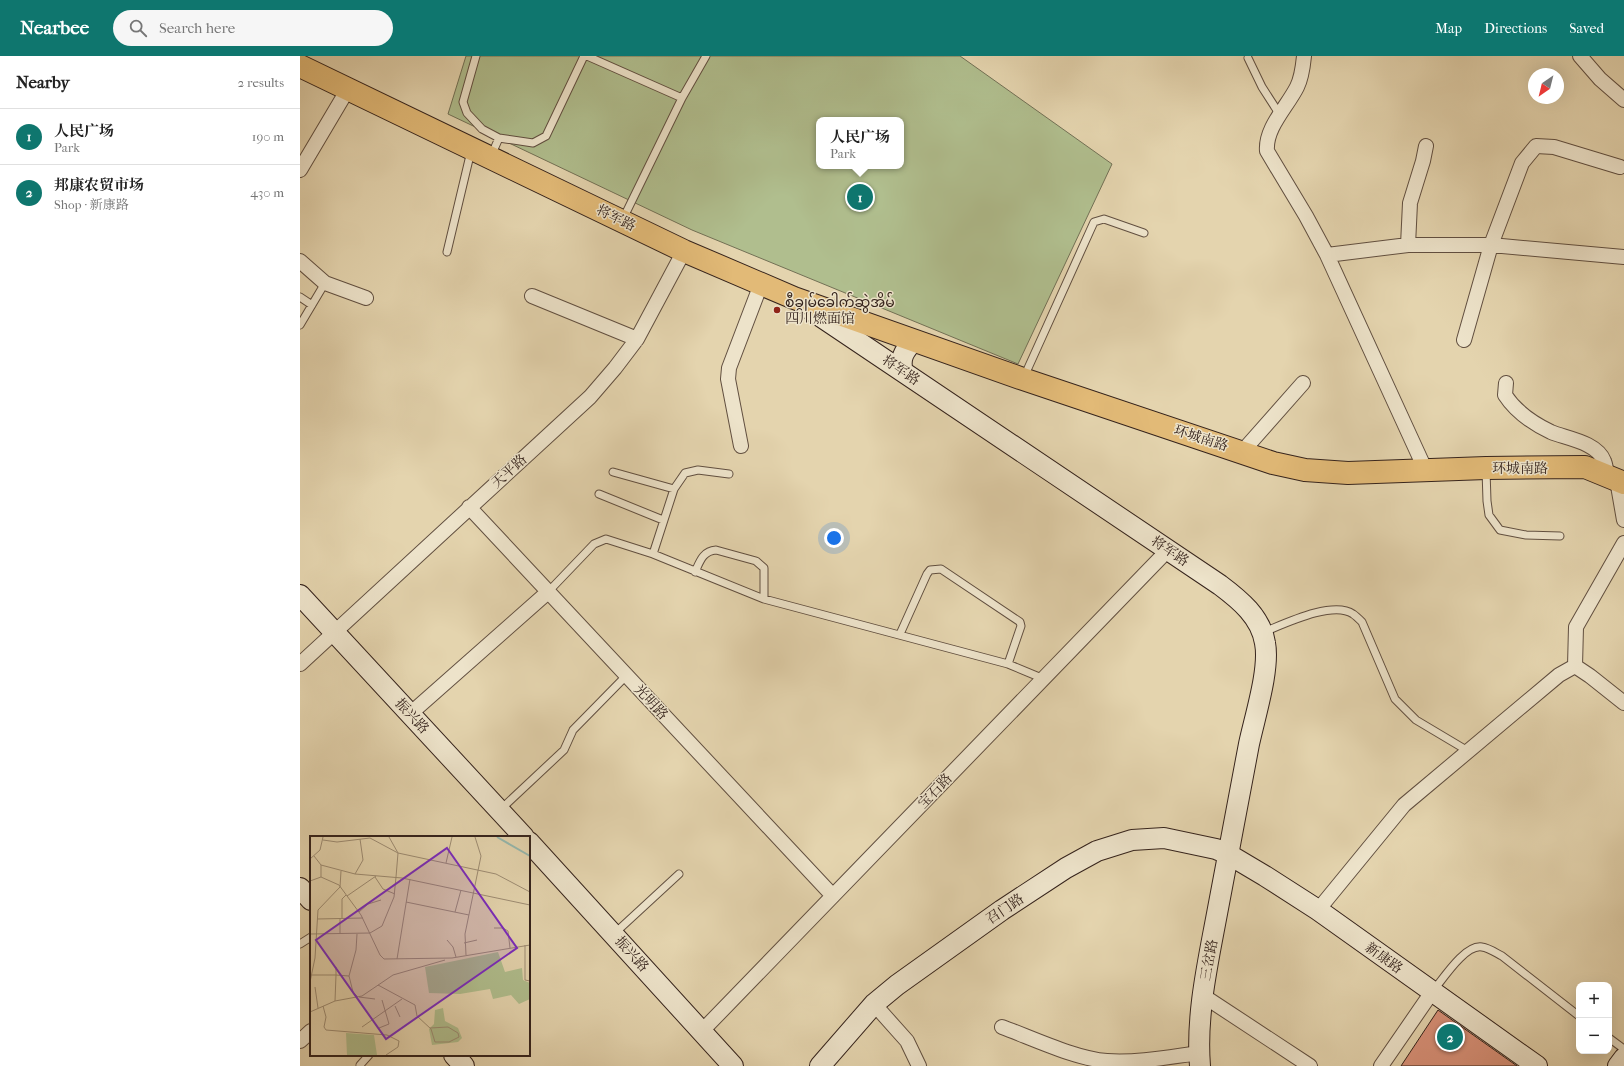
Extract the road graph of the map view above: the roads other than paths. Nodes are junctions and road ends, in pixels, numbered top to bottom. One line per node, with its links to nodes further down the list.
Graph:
1 (476, 56): 14 (lane)
2 (584, 56): 14 (lane)
3 (587, 56): 10 (lane)
4 (706, 56): 10 (lane)
5 (1304, 56): 12 (street)
6 (1580, 56): 11 (street)
7 (1248, 58): 12 (lane)
8 (300, 66): 9 (main road, 将军路)
9 (348, 89): 14 (main road, 将军路); 16 (street)
10 (682, 98): 17 (lane)
11 (1624, 100)
12 (1280, 115): 23 (street)
13 (1426, 146): 19 (street)
14 (487, 148): 17 (main road, 将军路); 22 (lane)
15 (1620, 166): 20 (street)
16 (300, 170)
17 (622, 221): 21 (main road, 将军路)
18 (1144, 233): 38 (lane)
19 (1408, 245): 20 (street); 23 (street)
20 (1491, 245): 24 (street); 35 (street)
21 (684, 251): 27 (main road, 将军路); 34 (street, 天平路)
22 (447, 252)
23 (1327, 256): 44 (street)
24 (1624, 257)
25 (300, 260): 26 (street)
26 (325, 283): 30 (street); 32 (lane)
27 (762, 284): 31 (main road, 将军路); 41 (street)
28 (532, 296): 34 (street)
29 (300, 297): 32 (lane)
30 (366, 298)
31 (794, 298): 36 (main road, 环城南路); 37 (main road, 将军路)
32 (312, 305): 33 (lane)
33 (300, 325)
34 (637, 339): 50 (street, 天平路)
35 (1464, 340)
36 (914, 341): 37 (main road); 38 (main road, 环城南路)
37 (903, 372): 55 (main road, 将军路)
38 (1023, 380): 42 (main road, 环城南路)
39 (1303, 383): 42 (street)
40 (1506, 383): 47 (street)
41 (741, 446)
42 (1242, 452): 44 (main road, 环城南路)
43 (1486, 468): 44 (main road, 环城南路); 47 (main road, 环城南路); 53 (lane)
44 (1426, 471)
45 (613, 472): 48 (lane)
46 (729, 474): 48 (lane)
47 (1616, 480): 52 (street)
48 (674, 489): 51 (lane)
49 (599, 494): 51 (lane)
50 (469, 507): 58 (street, 光明路); 61 (street, 天平路)
51 (663, 520): 56 (lane)
52 (1624, 520)
53 (1560, 536)
54 (1624, 543): 66 (street)
55 (1168, 550): 62 (main road, 将军路); 68 (street, 宝石路)
56 (652, 554): 57 (lane); 58 (lane)
57 (695, 572): 60 (lane); 60 (lane)
58 (548, 592): 67 (street, 光明路); 70 (street)
59 (300, 595): 61 (main road, 振兴路)
60 (764, 598): 63 (lane)
61 (335, 632): 64 (street, 天平路); 70 (main road, 振兴路)
62 (1263, 632): 71 (lane); 75 (main road, 将军路)
63 (900, 634): 65 (lane); 65 (lane)
64 (300, 664)
65 (1008, 664): 68 (lane)
66 (1575, 666): 69 (street); 71 (street)
67 (626, 676): 72 (lane); 78 (street, 光明路)
68 (1044, 679): 78 (street, 宝石路)
69 (1624, 703)
70 (410, 714): 72 (main road, 振兴路)
71 (1468, 751): 80 (street)
72 (499, 810): 73 (main road, 振兴路)
73 (523, 836)
74 (530, 843): 81 (main road, 振兴路)
75 (1228, 854): 80 (main road, 新康路); 85 (main road, 三岔路); 86 (main road, 召门路)
76 (679, 874): 81 (lane)
77 (300, 888): 79 (main road)
78 (833, 896): 89 (street, 宝石路)
79 (310, 899)
80 (1318, 910): 84 (main road, 新康路)
81 (614, 934): 89 (main road, 振兴路)
82 (310, 938): 83 (lane)
83 (300, 944)
84 (1432, 992): 87 (lane); 104 (street); 105 (main road, 新康路)
85 (1202, 995): 97 (main road, 三岔路); 103 (street)
86 (874, 1004): 101 (main road, 召门路); 102 (street)
87 (1576, 1014)
88 (1002, 1027): 97 (street)
89 (702, 1031): 100 (main road, 振兴路)
90 (310, 1032): 92 (street)
91 (1612, 1040): 93 (lane)
92 (300, 1041)
93 (1624, 1049)
94 (368, 1056): 98 (lane)
95 (455, 1056): 99 (main road)
96 (1624, 1058): 106 (main road)
97 (1200, 1060)
98 (360, 1066)
99 (464, 1066)
100 (734, 1066)
101 (820, 1066)
102 (919, 1066)
103 (1310, 1066)
104 (1381, 1066)
105 (1537, 1066)
106 (1618, 1066)

